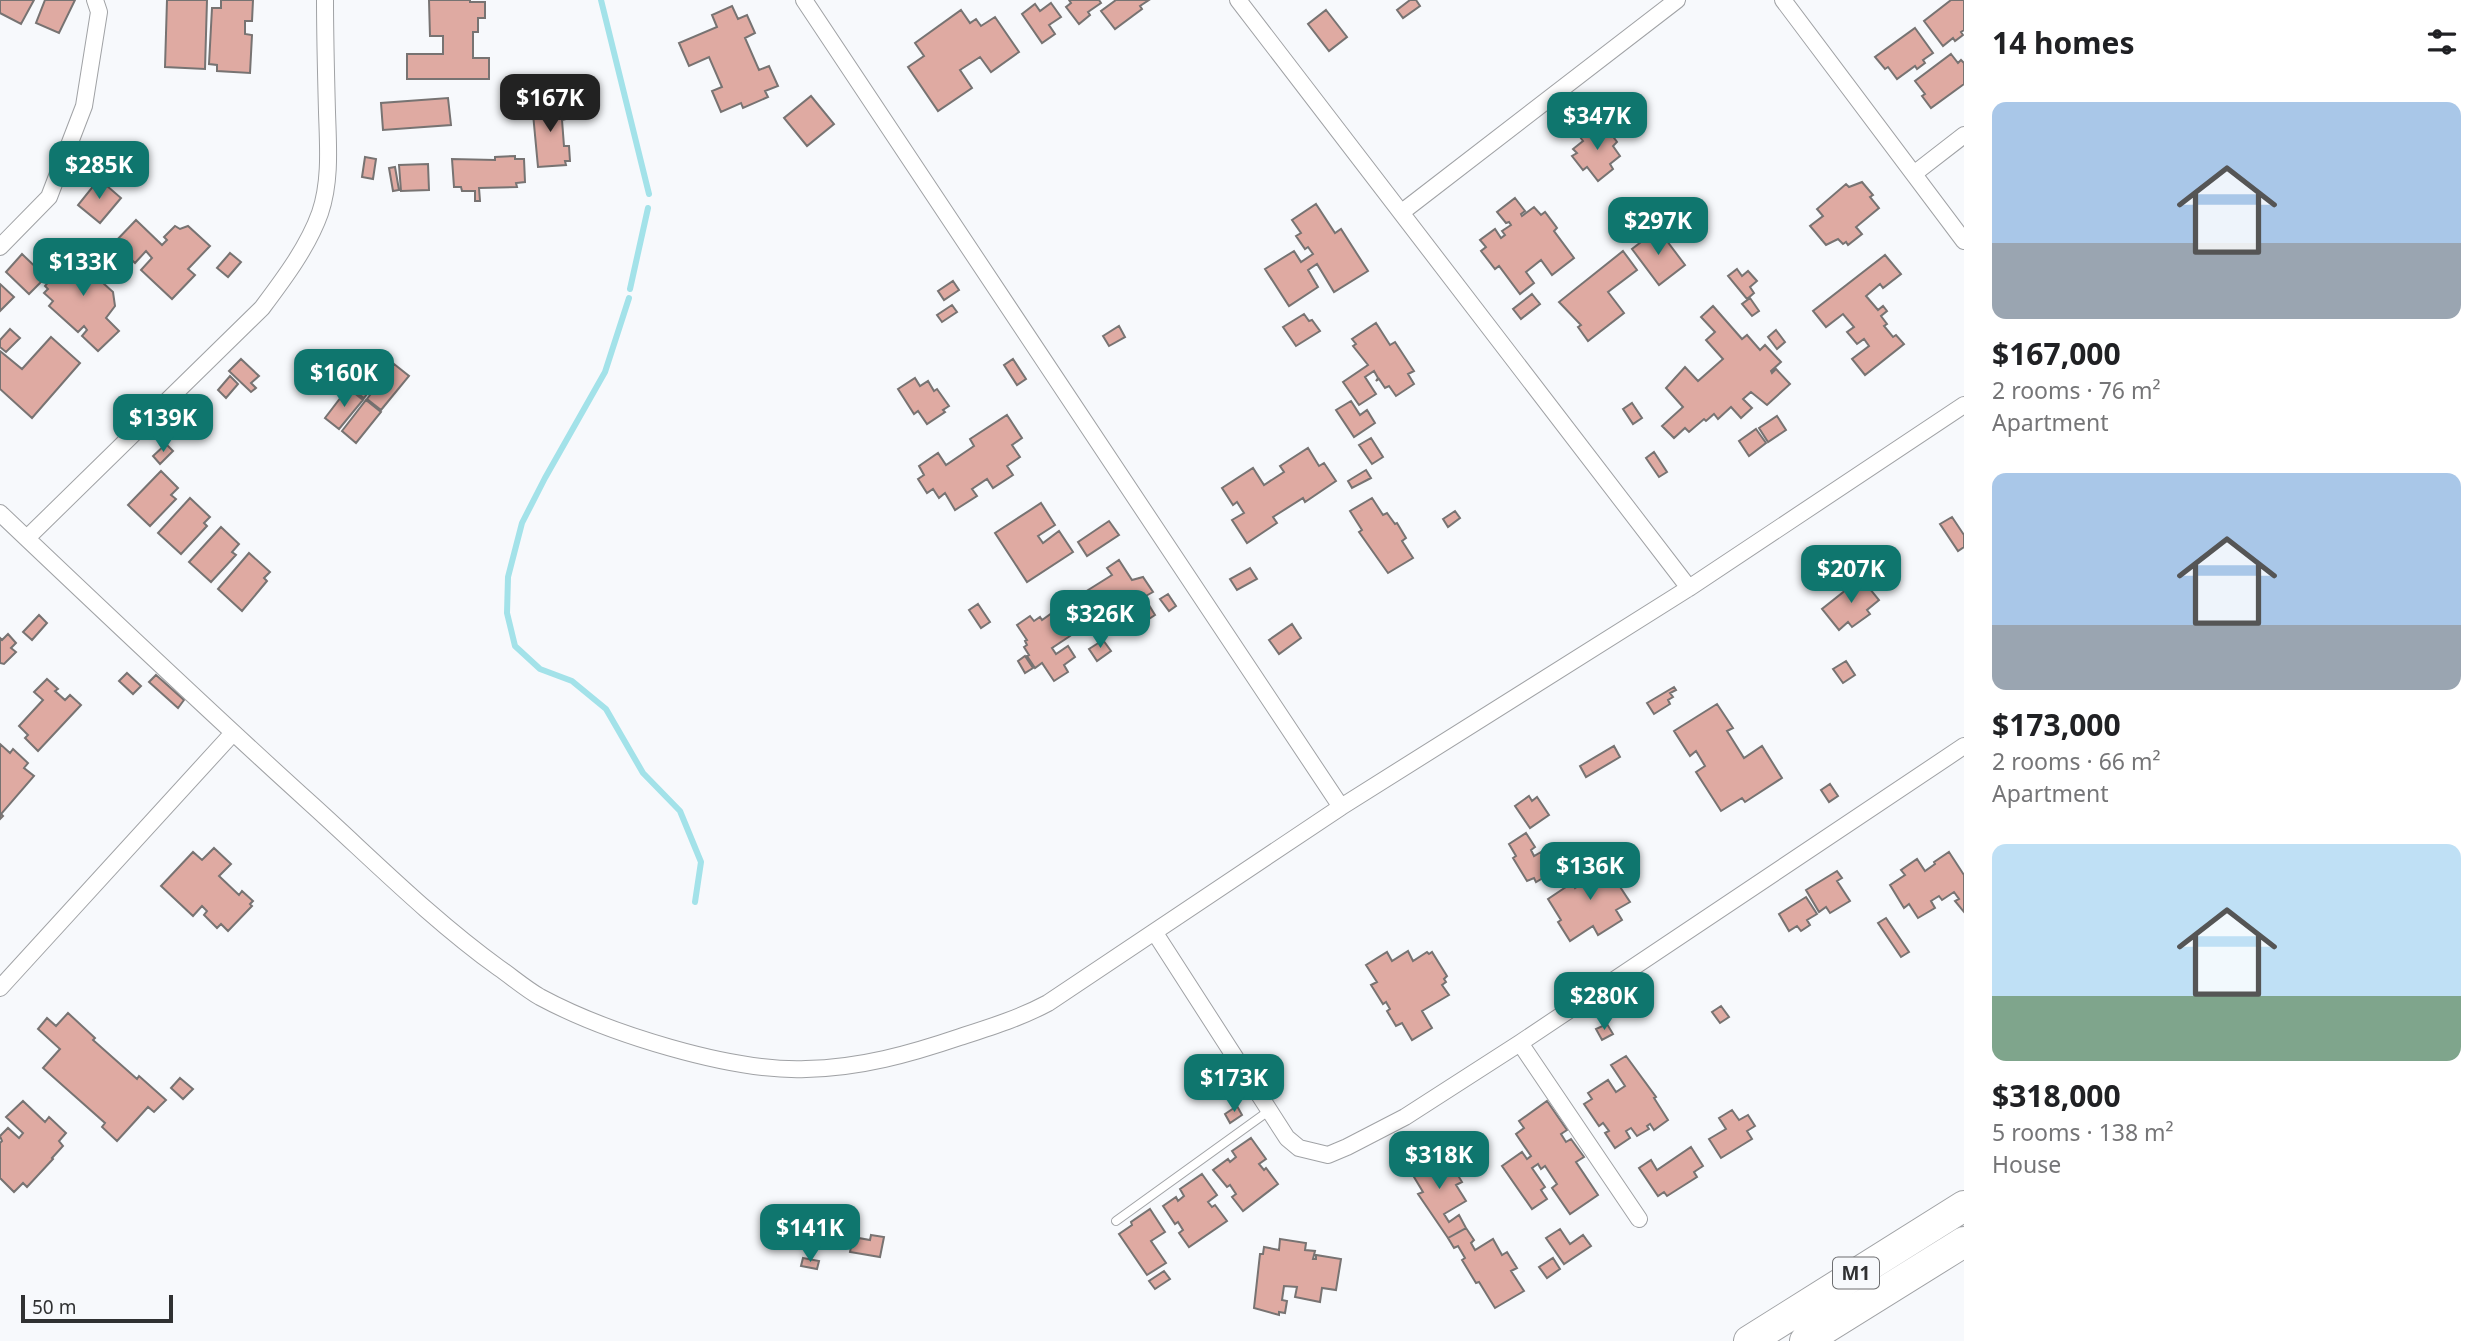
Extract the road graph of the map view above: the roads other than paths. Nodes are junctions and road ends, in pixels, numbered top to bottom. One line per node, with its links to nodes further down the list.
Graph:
1 (95, 0): 11 (street)
2 (325, 0): 14 (street)
3 (804, 0): 18 (street)
4 (1238, 0): 9 (street)
5 (1677, 0): 9 (street)
6 (1783, 0): 8 (street)
7 (1964, 135): 8 (street)
8 (1915, 173): 10 (street)
9 (1402, 212): 15 (street)
10 (1964, 241)
11 (0, 247)
12 (1964, 405): 15 (street)
13 (0, 513): 14 (street)
14 (27, 538): 16 (street)
15 (1689, 587): 18 (street)
16 (233, 733): 19 (street); 20 (street)
17 (1964, 746): 21 (street)
18 (1341, 807): 19 (street)
19 (1155, 933): 22 (street)
20 (0, 988)
21 (1520, 1043): 22 (street); 24 (street)
22 (1270, 1110): 25 (lane)
23 (1964, 1206): 27 (highway, M1)
24 (1639, 1219)
25 (1116, 1221)
26 (1964, 1242): 28 (highway, M1)
27 (1749, 1341)
28 (1805, 1341)

